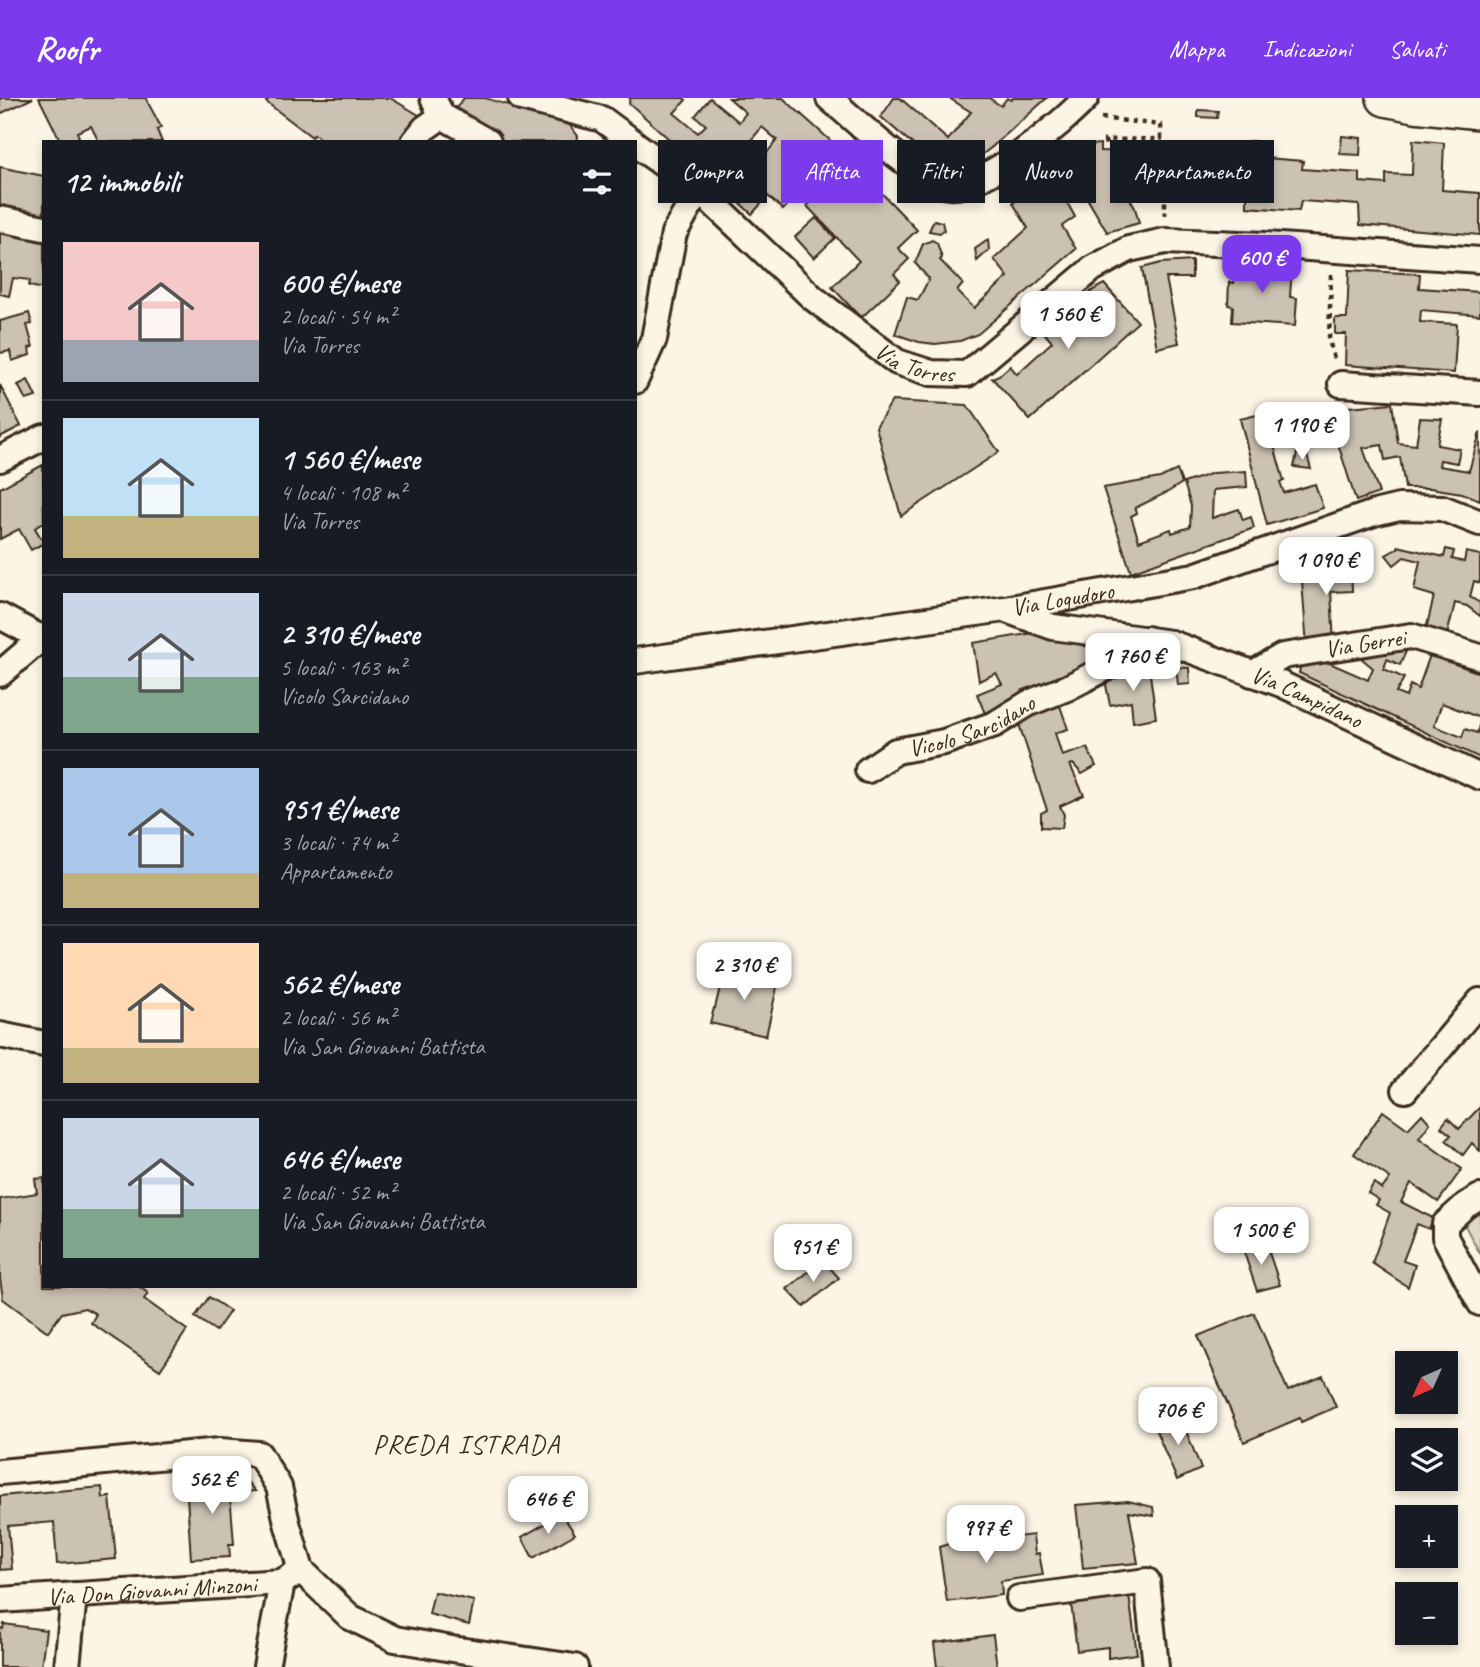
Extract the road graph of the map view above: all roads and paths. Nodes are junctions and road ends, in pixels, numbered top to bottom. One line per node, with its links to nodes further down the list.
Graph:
1 (521, 98): 7 (street, Via Torres)
2 (829, 98): 4 (street)
3 (1385, 98): 6 (main road)
4 (1078, 106): 17 (path)
5 (438, 107): 8 (street); 9 (street)
6 (1480, 111)
7 (605, 119): 10 (street, Via Torres)
8 (416, 140)
9 (485, 140)
10 (630, 140)
11 (637, 145): 12 (street, Via Torres)
12 (658, 160)
13 (691, 203): 20 (street)
14 (713, 203): 17 (street, Via Torres)
15 (0, 219): 16 (street)
16 (42, 228)
17 (1165, 241): 18 (street, Via Torres)
18 (1331, 250): 19 (street, Via Torres); 21 (path)
19 (1480, 260)
20 (637, 377)
21 (1340, 384): 22 (street)
22 (1480, 393)
23 (42, 438): 24 (street)
24 (0, 459)
25 (1480, 523): 26 (street, Via Logudoro)
26 (1005, 609): 30 (street, Via Campidano); 32 (street, Via Logudoro)
27 (0, 616): 28 (street)
28 (42, 637)
29 (42, 638): 33 (street)
30 (1147, 639): 34 (street, Via Campidano); 35 (street, Vicolo Sarcidano)
31 (1480, 657): 34 (street, Via Gerrei)
32 (637, 661)
33 (0, 674)
34 (1252, 674): 36 (street, Via Campidano)
35 (868, 770)
36 (1480, 777)
37 (1480, 1001): 40 (street)
38 (0, 1035): 39 (street)
39 (42, 1044)
40 (1405, 1090)
41 (1480, 1197): 42 (street)
42 (1480, 1303)
43 (0, 1472): 44 (street)
44 (291, 1576): 45 (street, Via Don Giovanni Minzoni); 49 (street); 50 (street)
45 (74, 1595): 47 (street, Via Don Giovanni Minzoni); 48 (street)
46 (1018, 1598): 51 (street)
47 (0, 1600)
48 (67, 1667)
49 (266, 1667)
50 (575, 1667)
51 (1156, 1667)

